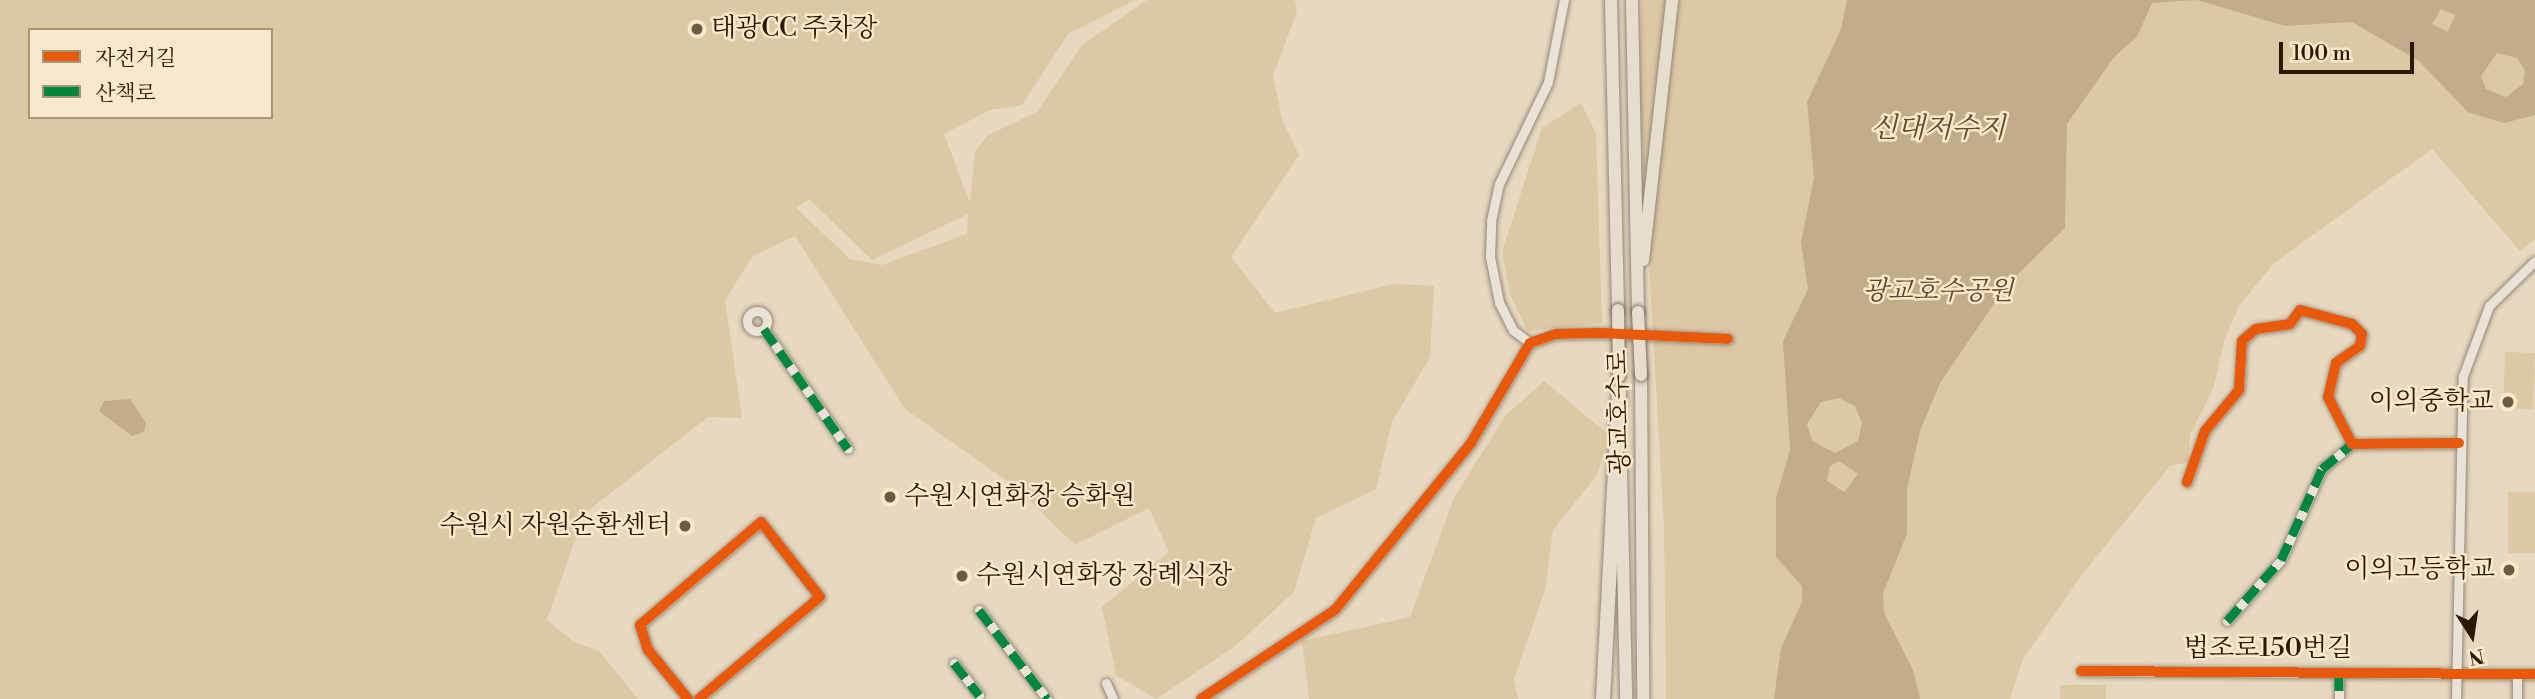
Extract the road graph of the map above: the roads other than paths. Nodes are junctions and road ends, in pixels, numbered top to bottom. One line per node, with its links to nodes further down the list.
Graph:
1 (1564, 0): 9 (street)
2 (1611, 0): 10 (main road, 광교호수로, bridge)
3 (1632, 0): 6 (main road, 광교호수로)
4 (1672, 0): 6 (main road)
5 (2535, 261): 11 (street)
6 (1638, 280): 32 (main road, 광교호수로, bridge)
7 (764, 329): 13 (street)
8 (1728, 339): 9 (street)
9 (1530, 343): 29 (street)
10 (1619, 384): 30 (highway); 31 (main road, 광교호수로)
11 (2459, 443): 12 (street); 20 (street)
12 (2352, 444): 14 (street); 16 (street)
13 (848, 449)
14 (2187, 482)
15 (979, 610): 27 (street)
16 (2227, 621)
17 (954, 663): 24 (street)
18 (2081, 671): 19 (street, 법조로150번길)
19 (2339, 672): 20 (street, 법조로150번길); 33 (street)
20 (2455, 672): 21 (street, 법조로150번길); 34 (street)
21 (2517, 674): 22 (street, 법조로150번길); 35 (street)
22 (2535, 674)
23 (1106, 683): 28 (street)
24 (979, 695)
25 (688, 699): 26 (street)
26 (699, 699)
27 (1047, 699)
28 (1113, 699)
29 (1201, 699)
30 (1603, 699)
31 (1626, 699)
32 (1643, 699)
33 (2339, 699)
34 (2456, 699)
35 (2517, 699)

